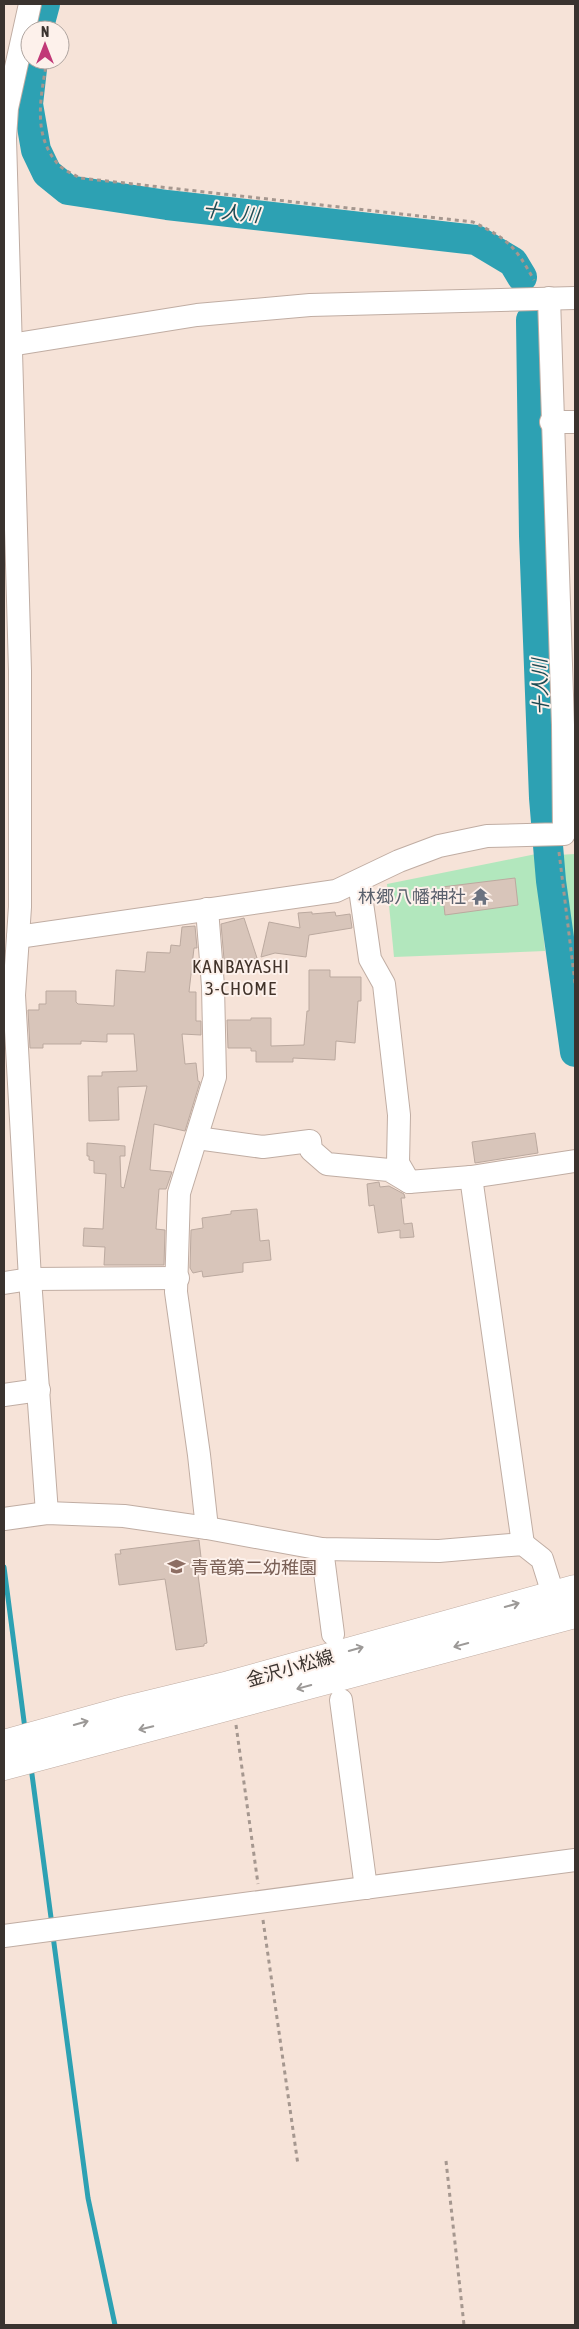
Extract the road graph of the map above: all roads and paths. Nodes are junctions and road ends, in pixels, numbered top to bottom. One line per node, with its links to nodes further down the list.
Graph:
1 (30, 4): 3 (street)
2 (45, 70): 4 (path)
3 (5, 108): 6 (street)
4 (549, 298): 5 (street); 6 (street); 7 (street)
5 (575, 298)
6 (8, 345): 12 (street)
7 (551, 422): 8 (street); 9 (street)
8 (575, 422)
9 (569, 725): 10 (street)
10 (556, 835): 11 (street); 15 (path)
11 (359, 882): 13 (street); 19 (street)
12 (12, 908): 14 (street)
13 (207, 909): 14 (street); 16 (street)
14 (18, 937): 21 (street)
15 (575, 983)
16 (197, 1138): 19 (street); 20 (street)
17 (575, 1161): 18 (street)
18 (471, 1177): 19 (street); 28 (street)
19 (409, 1182)
20 (178, 1278): 21 (street); 27 (street)
21 (30, 1279): 22 (street); 23 (street)
22 (4, 1283)
23 (39, 1390): 24 (street); 25 (street)
24 (4, 1395)
25 (47, 1513): 26 (street); 27 (street)
26 (5, 1519)
27 (207, 1528): 29 (street)
28 (523, 1544): 29 (street); 30 (street)
29 (322, 1550): 32 (street)
30 (564, 1591): 35 (main road, 金沢小松線, one-way to 30)
31 (575, 1614): 35 (main road, 金沢小松線, one-way to 35)
32 (333, 1634)
33 (340, 1700): 37 (street)
34 (236, 1717): 38 (path)
35 (19, 1751)
36 (575, 1860): 37 (street)
37 (366, 1888): 38 (street)
38 (260, 1902): 39 (street); 41 (path)
39 (4, 1936)
40 (446, 2161): 42 (path)
41 (298, 2165)
42 (464, 2325)

